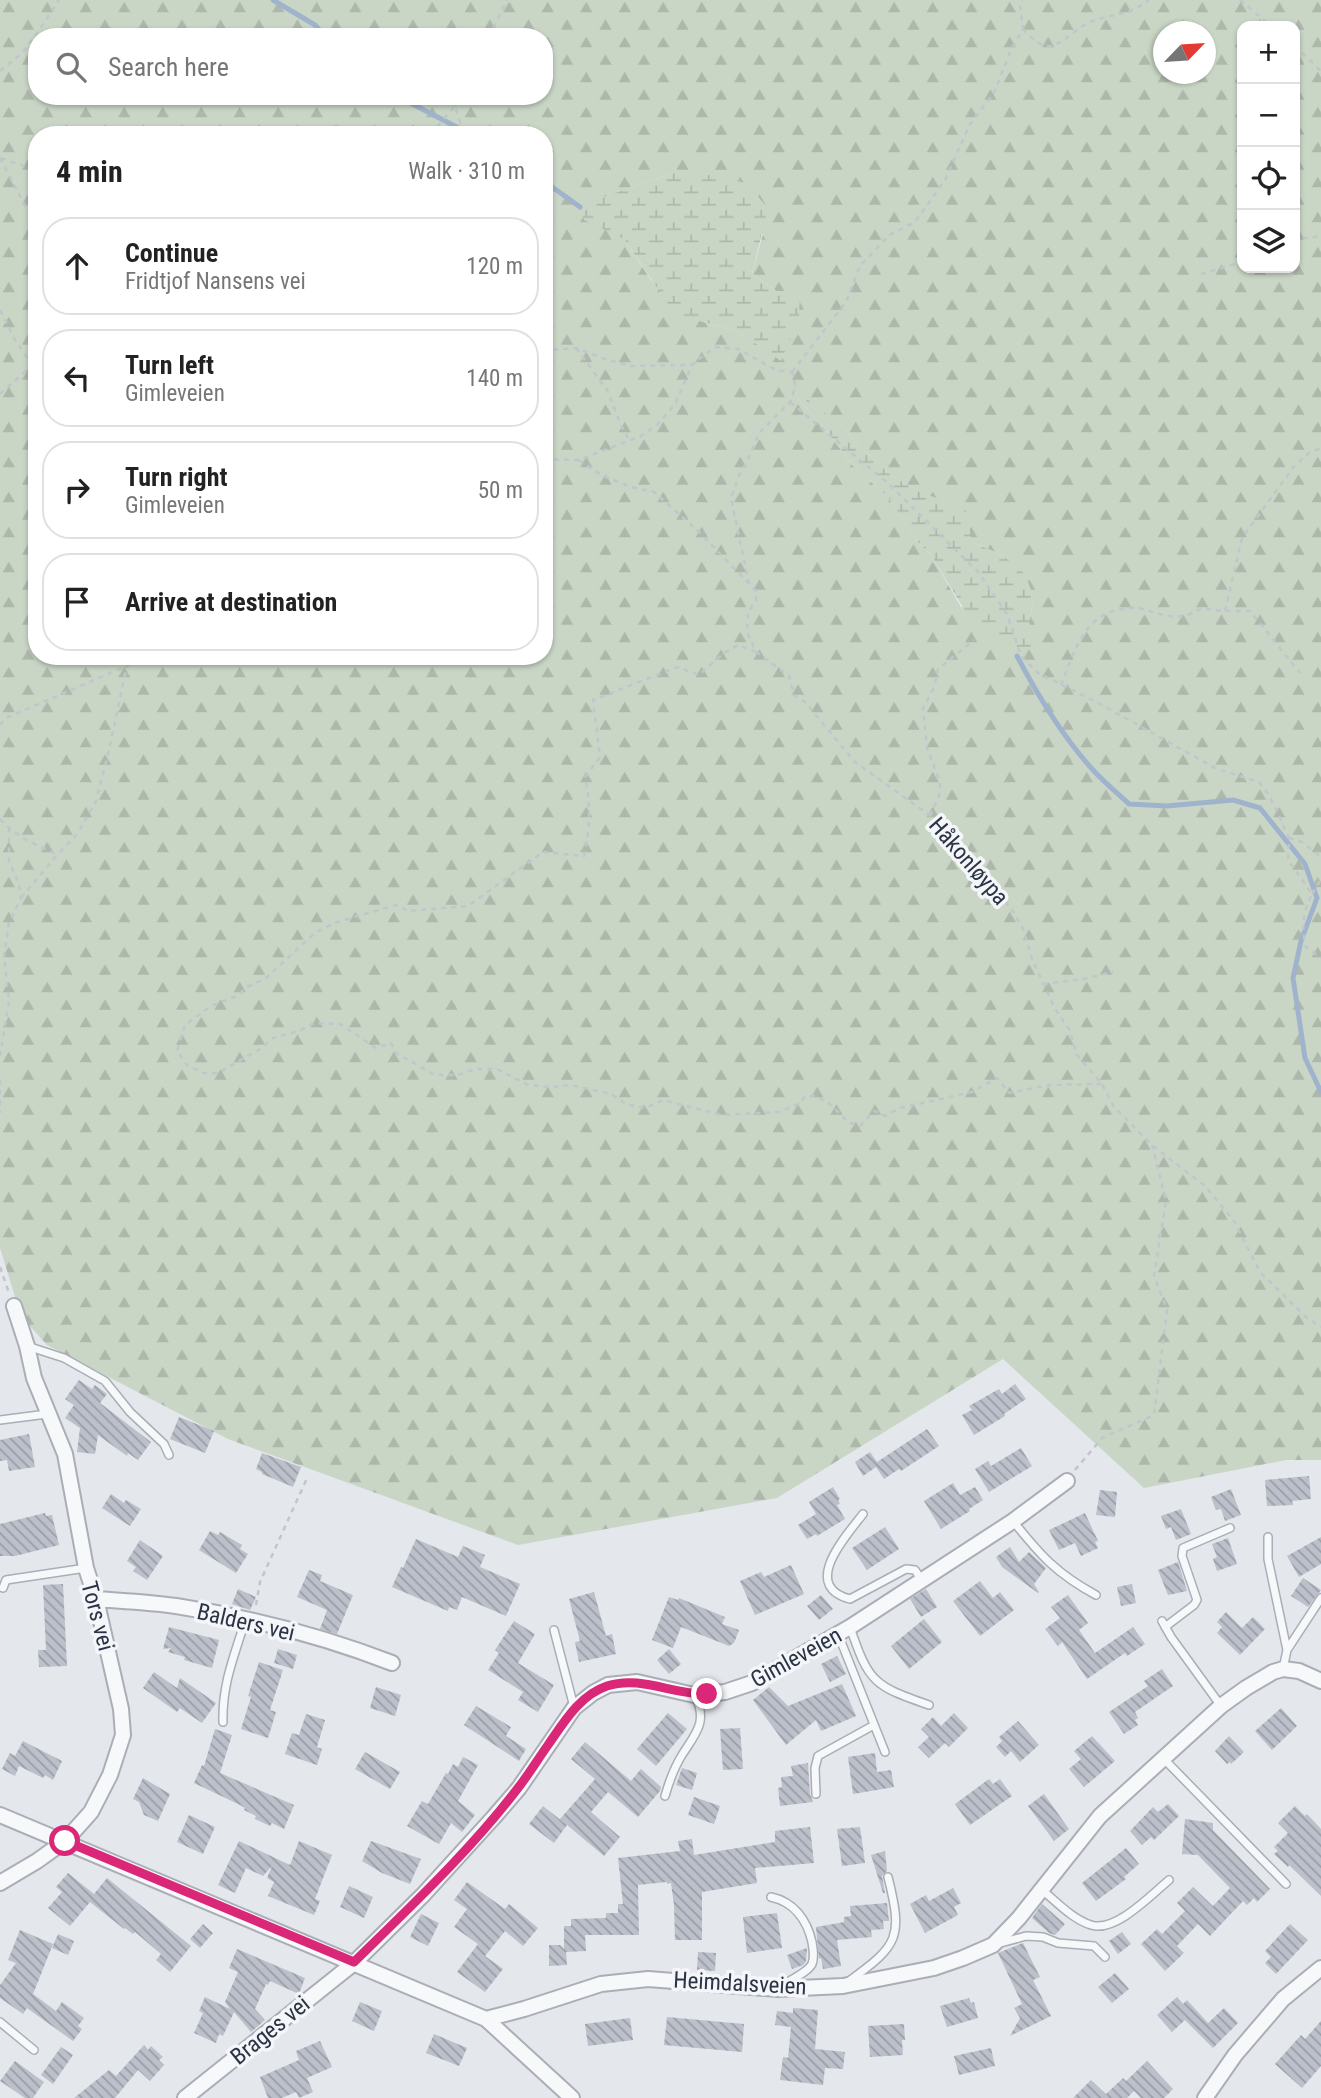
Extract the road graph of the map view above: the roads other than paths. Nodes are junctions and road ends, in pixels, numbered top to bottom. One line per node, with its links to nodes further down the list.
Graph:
1 (14, 1306): 2 (street, Tors vei)
2 (27, 1346): 3 (street, Tors vei); 5 (lane)
3 (47, 1414): 4 (lane); 11 (street, Tors vei)
4 (0, 1420)
5 (170, 1455)
6 (1067, 1481): 8 (street, Gimleveien)
7 (863, 1514): 12 (lane)
8 (1013, 1521): 12 (street, Gimleveien); 14 (lane)
9 (1230, 1528): 26 (lane)
10 (1268, 1537): 20 (lane)
11 (86, 1568): 13 (lane); 16 (street, Tors vei)
12 (921, 1580): 19 (street, Gimleveien)
13 (3, 1588)
14 (1096, 1595)
15 (1321, 1598): 20 (lane)
16 (96, 1599): 17 (street, Balders vei); 35 (street, Tors vei)
17 (248, 1621): 21 (street, Balders vei); 28 (lane)
18 (554, 1630): 27 (lane)
19 (844, 1631): 24 (street, Gimleveien); 25 (lane); 29 (lane)
20 (1287, 1650): 22 (lane)
21 (392, 1663)
22 (1283, 1669): 23 (street); 26 (street, Heimdalsveien)
23 (1321, 1681)
24 (694, 1695): 27 (street, Gimleveien); 33 (lane)
25 (929, 1705)
26 (1221, 1706): 31 (street, Heimdalsveien)
27 (574, 1708): 44 (street, Gimleveien)
28 (223, 1722)
29 (874, 1725): 30 (lane); 32 (lane)
30 (885, 1752)
31 (1164, 1759): 39 (lane); 40 (street, Heimdalsveien)
32 (816, 1794)
33 (665, 1796)
34 (0, 1815): 35 (street)
35 (65, 1841): 38 (street, Tors vei); 44 (street)
36 (888, 1877): 46 (lane)
37 (1169, 1880): 40 (lane)
38 (0, 1883)
39 (1286, 1884)
40 (1042, 1889): 42 (street, Heimdalsveien)
41 (771, 1897): 47 (lane)
42 (993, 1945): 43 (lane, Heimdalsveien); 46 (street, Heimdalsveien)
43 (1105, 1957)
44 (354, 1962): 48 (street); 51 (street, Brages vei)
45 (1321, 1968): 53 (street)
46 (843, 1986): 47 (street, Heimdalsveien)
47 (778, 1989): 48 (street, Heimdalsveien)
48 (486, 2019): 52 (street)
49 (0, 2022): 50 (lane)
50 (34, 2050)
51 (185, 2098)
52 (572, 2098)
53 (1205, 2098)

